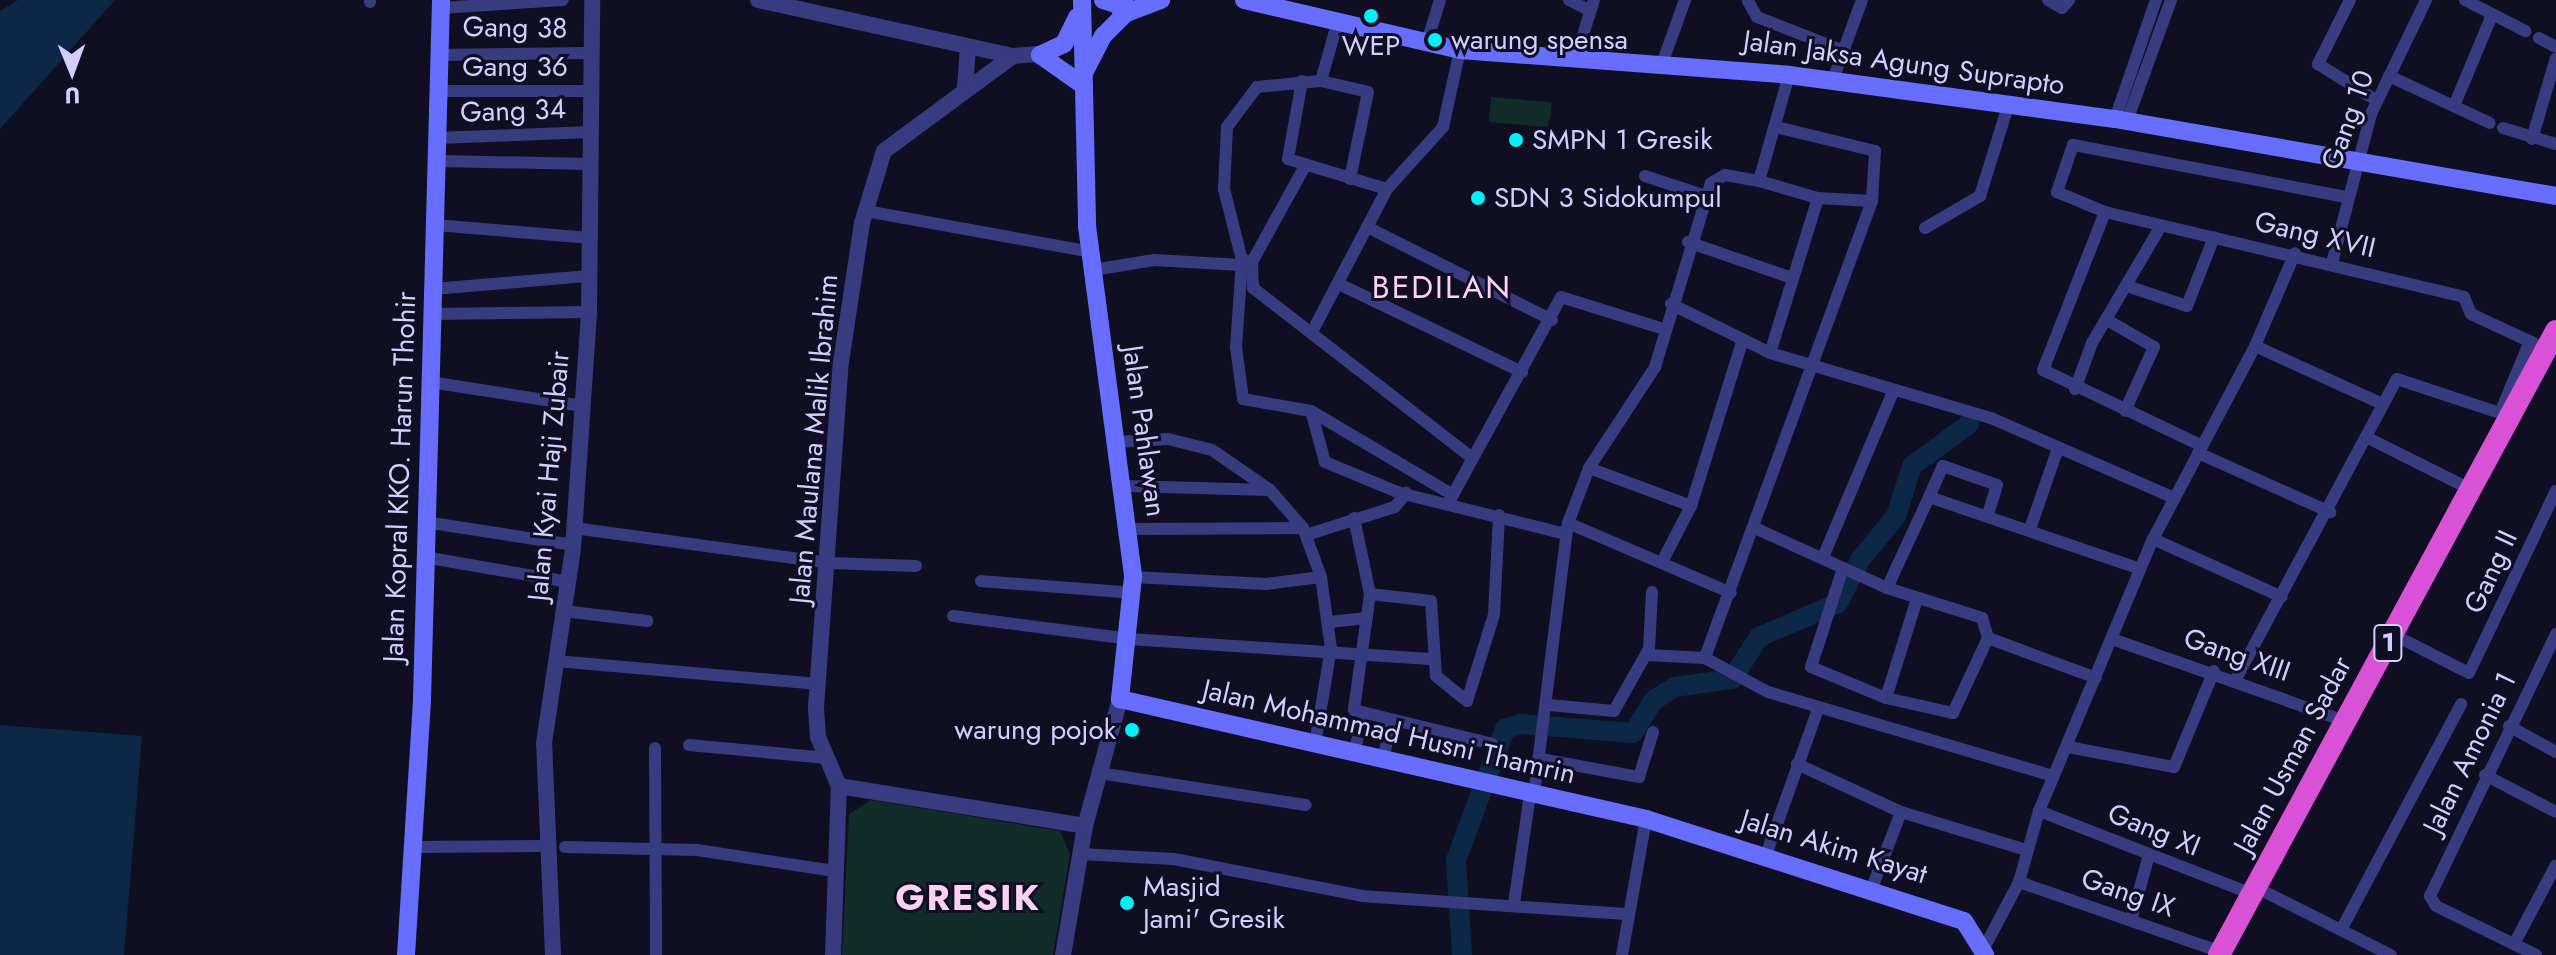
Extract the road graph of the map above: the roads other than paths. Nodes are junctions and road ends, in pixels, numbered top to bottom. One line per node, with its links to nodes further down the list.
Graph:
1 (563, 0): 21 (street)
2 (592, 0): 34 (street, Jalan Kyai Haji Zubair)
3 (758, 0): 30 (street)
4 (1081, 0): 28 (main road, Jalan Pahlawan); 36 (main road)
5 (1103, 0): 23 (main road)
6 (1161, 0): 23 (main road)
7 (1244, 0): 25 (main road, Jalan Jaksa Agung Suprapto)
8 (1440, 0): 29 (street)
9 (1569, 0): 22 (street)
10 (1685, 0): 40 (street)
11 (1747, 0): 12 (street); 32 (street)
12 (1760, 0)
13 (1862, 0): 32 (street)
14 (2048, 0): 15 (street)
15 (2069, 0)
16 (2156, 0): 54 (street)
17 (2171, 0): 54 (street)
18 (2350, 0): 51 (street)
19 (2425, 0): 42 (street, Gang 10)
20 (2465, 0): 24 (street)
21 (441, 4): 35 (main road, Jalan Kopral KKO. Harun Thohir)
22 (1592, 5): 38 (street)
23 (1130, 9): 28 (main road); 47 (main road)
24 (2492, 15): 26 (street); 53 (street)
25 (1337, 24): 29 (main road, Jalan Jaksa Agung Suprapto); 44 (street)
26 (2525, 31)
27 (2539, 38): 31 (street)
28 (1081, 40): 36 (street); 47 (main road, Jalan Pahlawan)
29 (1426, 45): 33 (main road, Jalan Jaksa Agung Suprapto)
30 (968, 47): 37 (street); 48 (street)
31 (2556, 47)
32 (1839, 49): 46 (street)
33 (1460, 50): 38 (main road, Jalan Jaksa Agung Suprapto); 69 (street)
34 (590, 53): 35 (street, Gang 38); 50 (street, Jalan Kyai Haji Zubair)
35 (439, 55): 49 (main road, Jalan Kopral KKO. Harun Thohir)
36 (1040, 55): 37 (street); 47 (main road)
37 (1013, 56): 48 (street, Jalan Maulana Malik Ibrahim)
38 (1576, 57): 40 (main road, Jalan Jaksa Agung Suprapto)
39 (2556, 58): 45 (street)
40 (1663, 61): 41 (main road, Jalan Jaksa Agung Suprapto)
41 (1789, 75): 46 (main road, Jalan Jaksa Agung Suprapto); 56 (street)
42 (2389, 76): 51 (street, Gang 10); 53 (street)
43 (1302, 81): 44 (street); 65 (street); 86 (street)
44 (1321, 81): 67 (street)
45 (2552, 81): 60 (street)
46 (1832, 82): 52 (main road, Jalan Jaksa Agung Suprapto)
47 (1080, 83): 85 (main road, Jalan Pahlawan)
48 (965, 87): 75 (street, Jalan Maulana Malik Ibrahim)
49 (438, 91): 50 (street, Gang 36); 59 (main road, Jalan Kopral KKO. Harun Thohir)
50 (591, 91): 58 (street, Jalan Kyai Haji Zubair)
51 (2376, 100): 62 (street, Gang 10)
52 (2008, 106): 54 (main road, Jalan Jaksa Agung Suprapto); 80 (street)
53 (2454, 106): 55 (street)
54 (2121, 120): 62 (main road, Jalan Jaksa Agung Suprapto)
55 (2490, 123)
56 (1776, 127): 68 (street); 74 (street)
57 (2503, 128): 60 (street)
58 (591, 132): 59 (street, Gang 34); 64 (street, Jalan Kyai Haji Zubair)
59 (436, 138): 63 (main road, Jalan Kopral KKO. Harun Thohir)
60 (2532, 139): 61 (street)
61 (2556, 144)
62 (2355, 158): 71 (main road, Jalan Jaksa Agung Suprapto); 72 (street, Gang 10)
63 (437, 161): 64 (street); 77 (main road, Jalan Kopral KKO. Harun Thohir)
64 (590, 164): 82 (street, Jalan Kyai Haji Zubair)
65 (1305, 166): 67 (street); 86 (street)
66 (1645, 176): 70 (street)
67 (1350, 179): 69 (street)
68 (1759, 181): 70 (street); 73 (street)
69 (1387, 189): 79 (street)
70 (1706, 196): 83 (street)
71 (2556, 196)
72 (2346, 197): 76 (street, Gang XVII); 87 (street, Gang 10)
73 (1818, 198): 74 (street); 89 (street)
74 (1872, 201): 104 (street)
75 (866, 211): 85 (street); 143 (street, Jalan Maulana Malik Ibrahim)
76 (2105, 212): 78 (street, Gang XVII); 107 (street)
77 (435, 225): 82 (street); 92 (main road, Jalan Kopral KKO. Harun Thohir)
78 (2161, 226): 81 (street, Gang XVII); 91 (street)
79 (1367, 227): 90 (street); 96 (street)
80 (1925, 228)
81 (2214, 237): 84 (street, Gang XVII); 91 (street)
82 (591, 238): 88 (street, Jalan Kyai Haji Zubair)
83 (1688, 242): 89 (street); 93 (street)
84 (2295, 253): 87 (street, Gang XVII); 102 (street)
85 (1092, 261): 86 (street); 114 (main road, Jalan Pahlawan)
86 (1246, 263): 99 (street); 111 (street)
87 (2332, 263): 100 (street, Gang XVII)
88 (589, 276): 92 (street); 94 (street, Jalan Kyai Haji Zubair)
89 (1792, 278): 103 (street)
90 (1341, 285): 99 (street); 105 (street)
91 (2130, 287): 97 (street)
92 (433, 289): 95 (main road, Jalan Kopral KKO. Harun Thohir)
93 (1671, 304): 98 (street); 101 (street)
94 (589, 312): 95 (street); 110 (street, Jalan Kyai Haji Zubair)
95 (432, 314): 106 (main road, Jalan Kopral KKO. Harun Thohir)
96 (1552, 320): 98 (street); 105 (street)
97 (2107, 320): 107 (street); 112 (street)
98 (1664, 329): 118 (street)
99 (1313, 330): 117 (street)
100 (2544, 340): 109 (street); 120 (highway, Jalan Usman Sadar / 1)
101 (1742, 342): 103 (street); 127 (street)
102 (2255, 346): 109 (street); 116 (street)
103 (1770, 353): 104 (street)
104 (1816, 368): 108 (street); 135 (street)
105 (1522, 372): 117 (street)
106 (430, 382): 110 (street); 132 (main road, Jalan Kopral KKO. Harun Thohir)
107 (2075, 389): 112 (street)
108 (1892, 394): 115 (street); 140 (street)
109 (2382, 404): 113 (street)
110 (583, 406): 138 (street, Jalan Kyai Haji Zubair)
111 (1311, 411): 123 (street); 125 (street)
112 (2125, 411): 116 (street)
113 (2366, 437): 120 (street); 128 (street)
114 (1117, 442): 119 (main road, Jalan Pahlawan); 121 (street)
115 (2058, 448): 126 (street); 136 (street)
116 (2200, 450): 126 (street); 128 (street)
117 (1472, 458): 125 (street)
118 (1589, 468): 127 (street); 133 (street)
119 (1125, 486): 121 (street); 134 (main road, Jalan Pahlawan)
120 (2470, 489): 162 (highway, Jalan Usman Sadar / 1)
121 (1270, 490): 137 (street)
122 (2556, 491): 162 (street, Gang II)
123 (1406, 493): 125 (street); 131 (street)
124 (1929, 497): 130 (street); 130 (street); 151 (street)
125 (1451, 498): 129 (street)
126 (2174, 498): 139 (street)
127 (1691, 506): 142 (street)
128 (2330, 512): 155 (street)
129 (1499, 515): 133 (street); 171 (street)
130 (1988, 515): 136 (street)
131 (1354, 518): 137 (street); 154 (street)
132 (425, 522): 138 (street); 141 (main road, Jalan Kopral KKO. Harun Thohir)
133 (1567, 528): 142 (street); 182 (street)
134 (1130, 529): 137 (street); 150 (main road, Jalan Pahlawan)
135 (1757, 529): 140 (street); 153 (street)
136 (2030, 529): 146 (street)
137 (1304, 532): 147 (street)
138 (574, 537): 143 (street); 149 (street, Jalan Kyai Haji Zubair)
139 (2153, 539): 146 (street); 155 (street)
140 (1824, 555): 145 (street)
141 (424, 557): 149 (street); 212 (main road, Jalan Kopral KKO. Harun Thohir)
142 (1663, 560): 153 (street)
143 (831, 563): 144 (street); 176 (street, Jalan Maulana Malik Ibrahim)
144 (916, 566)
145 (1844, 568): 151 (street); 178 (street)
146 (2140, 569): 166 (street)
147 (1321, 577): 150 (street); 161 (street)
148 (981, 581): 150 (street)
149 (568, 582): 157 (street, Jalan Kyai Haji Zubair)
150 (1132, 585): 165 (main road, Jalan Pahlawan)
151 (1887, 588): 156 (street)
152 (1652, 592): 169 (street)
153 (1731, 593): 170 (street)
154 (1370, 594): 159 (street); 171 (street)
155 (2282, 597): 174 (street)
156 (1917, 599): 164 (street); 178 (street)
157 (563, 611): 160 (street); 172 (street, Jalan Kyai Haji Zubair)
158 (953, 616): 165 (street)
159 (1367, 618): 161 (street); 168 (street)
160 (647, 621)
161 (1329, 622): 167 (street)
162 (2392, 634): 186 (highway, Jalan Usman Sadar / 1)
163 (2555, 637): 187 (street, Jalan Amonia 1)
164 (1988, 638): 175 (street); 178 (street)
165 (1129, 639): 167 (street); 179 (main road, Jalan Pahlawan)
166 (2112, 639): 173 (street, Gang XIII); 175 (street)
167 (1331, 648): 168 (street); 177 (street)
168 (1362, 651): 171 (street); 180 (street)
169 (1647, 655): 170 (street); 182 (street)
170 (1705, 658): 183 (street)
171 (1433, 659)
172 (556, 661): 176 (street); 211 (street, Jalan Kyai Haji Zubair)
173 (2214, 671): 174 (street, Gang XIII); 192 (street)
174 (2237, 677): 186 (street, Gang XIII)
175 (2096, 678): 192 (street)
176 (819, 684): 196 (street, Jalan Maulana Malik Ibrahim)
177 (1326, 692): 180 (street); 189 (street)
178 (1886, 698)
179 (1120, 699): 189 (main road, Jalan Mohammad Husni Thamrin); 200 (street, Jalan Pahlawan)
180 (1350, 699): 184 (street)
181 (2461, 704): 227 (street)
182 (1549, 705): 198 (street)
183 (1818, 709): 199 (street); 202 (street)
184 (1364, 714): 185 (street); 194 (street)
185 (1392, 720): 190 (street); 197 (street)
186 (2345, 721): 223 (highway, Jalan Usman Sadar / 1)
187 (2509, 726): 195 (street); 201 (street, Jalan Amonia 1)
188 (1653, 732): 198 (street)
189 (1315, 744): 194 (main road, Jalan Mohammad Husni Thamrin)
190 (1492, 744)
191 (689, 745): 196 (street)
192 (2068, 747): 202 (street)
193 (655, 748): 214 (street)
194 (1354, 752): 197 (main road, Jalan Mohammad Husni Thamrin)
195 (2556, 752)
196 (826, 758): 203 (street, Jalan Maulana Malik Ibrahim)
197 (1383, 759): 204 (main road, Jalan Mohammad Husni Thamrin)
198 (1541, 759): 204 (street)
199 (1797, 764): 207 (street); 217 (street)
200 (1099, 773): 205 (street); 210 (street, Jalan Pahlawan)
201 (2485, 775): 208 (street); 228 (street, Jalan Amonia 1)
202 (2054, 776): 206 (street)
203 (839, 786): 210 (street); 220 (street)
204 (1532, 795): 209 (main road, Jalan Mohammad Husni Thamrin); 224 (street)
205 (1306, 805)
206 (2039, 811): 215 (street); 218 (street, Gang XI)
207 (1901, 812): 215 (street); 222 (street)
208 (2556, 812)
209 (1646, 819): 217 (main road, Jalan Akim Kayat); 225 (street)
210 (1085, 826): 216 (street, Jalan Pahlawan)
211 (544, 846): 212 (street); 232 (street, Jalan Kyai Haji Zubair)
212 (412, 847): 231 (main road, Jalan Kopral KKO. Harun Thohir)
213 (565, 847): 214 (street)
214 (652, 849): 220 (street); 233 (street)
215 (2026, 850): 221 (street)
216 (1080, 854): 224 (street); 235 (street, Jalan Pahlawan)
217 (1766, 855): 222 (main road, Jalan Akim Kayat)
218 (2149, 855): 223 (street, Gang XI); 226 (street)
219 (2556, 865): 228 (street)
220 (834, 871): 234 (street)
221 (2019, 882): 226 (street, Gang IX); 229 (street)
222 (1872, 888): 229 (main road, Jalan Akim Kayat)
223 (2254, 890): 227 (street, Gang XI); 230 (highway, Jalan Usman Sadar / 1)
224 (1514, 904): 225 (street)
225 (1628, 914): 236 (street)
226 (2132, 917): 230 (street, Gang IX)
227 (2341, 930): 237 (street, Gang XI)
228 (2514, 944): 238 (street)
229 (1984, 953)
230 (2220, 953)
231 (406, 955)
232 (553, 955)
233 (656, 955)
234 (833, 955)
235 (1063, 955)
236 (1622, 955)
237 (2391, 955)
238 (2536, 955)

